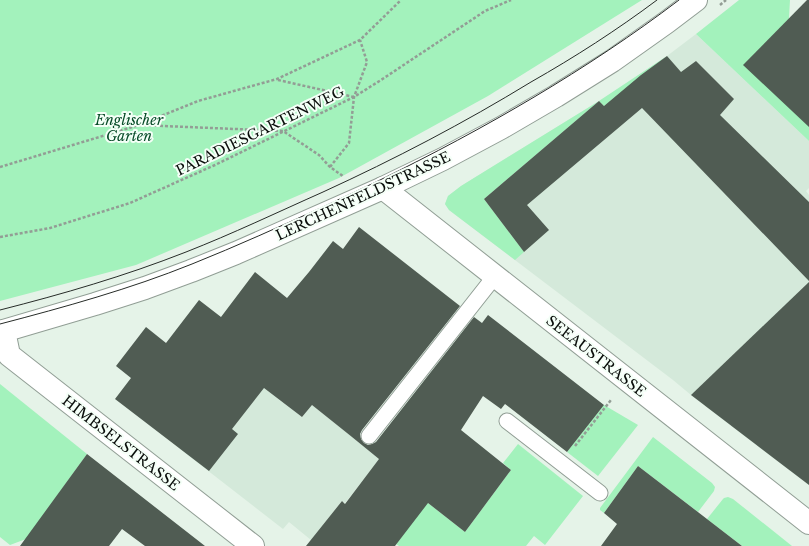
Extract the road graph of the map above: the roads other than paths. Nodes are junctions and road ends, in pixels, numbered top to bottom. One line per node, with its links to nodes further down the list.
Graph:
1 (696, 0): 2 (street, LERCHENFELDSTRASSE)
2 (383, 188): 3 (street, SEEAUSTRASSE); 4 (street, LERCHENFELDSTRASSE)
3 (495, 276): 6 (lane); 8 (street, SEEAUSTRASSE)
4 (2, 331): 9 (street, HIMBSELSTRASSE)
5 (507, 421): 7 (lane)
6 (369, 436)
7 (600, 493)
8 (809, 523)
9 (253, 546)

